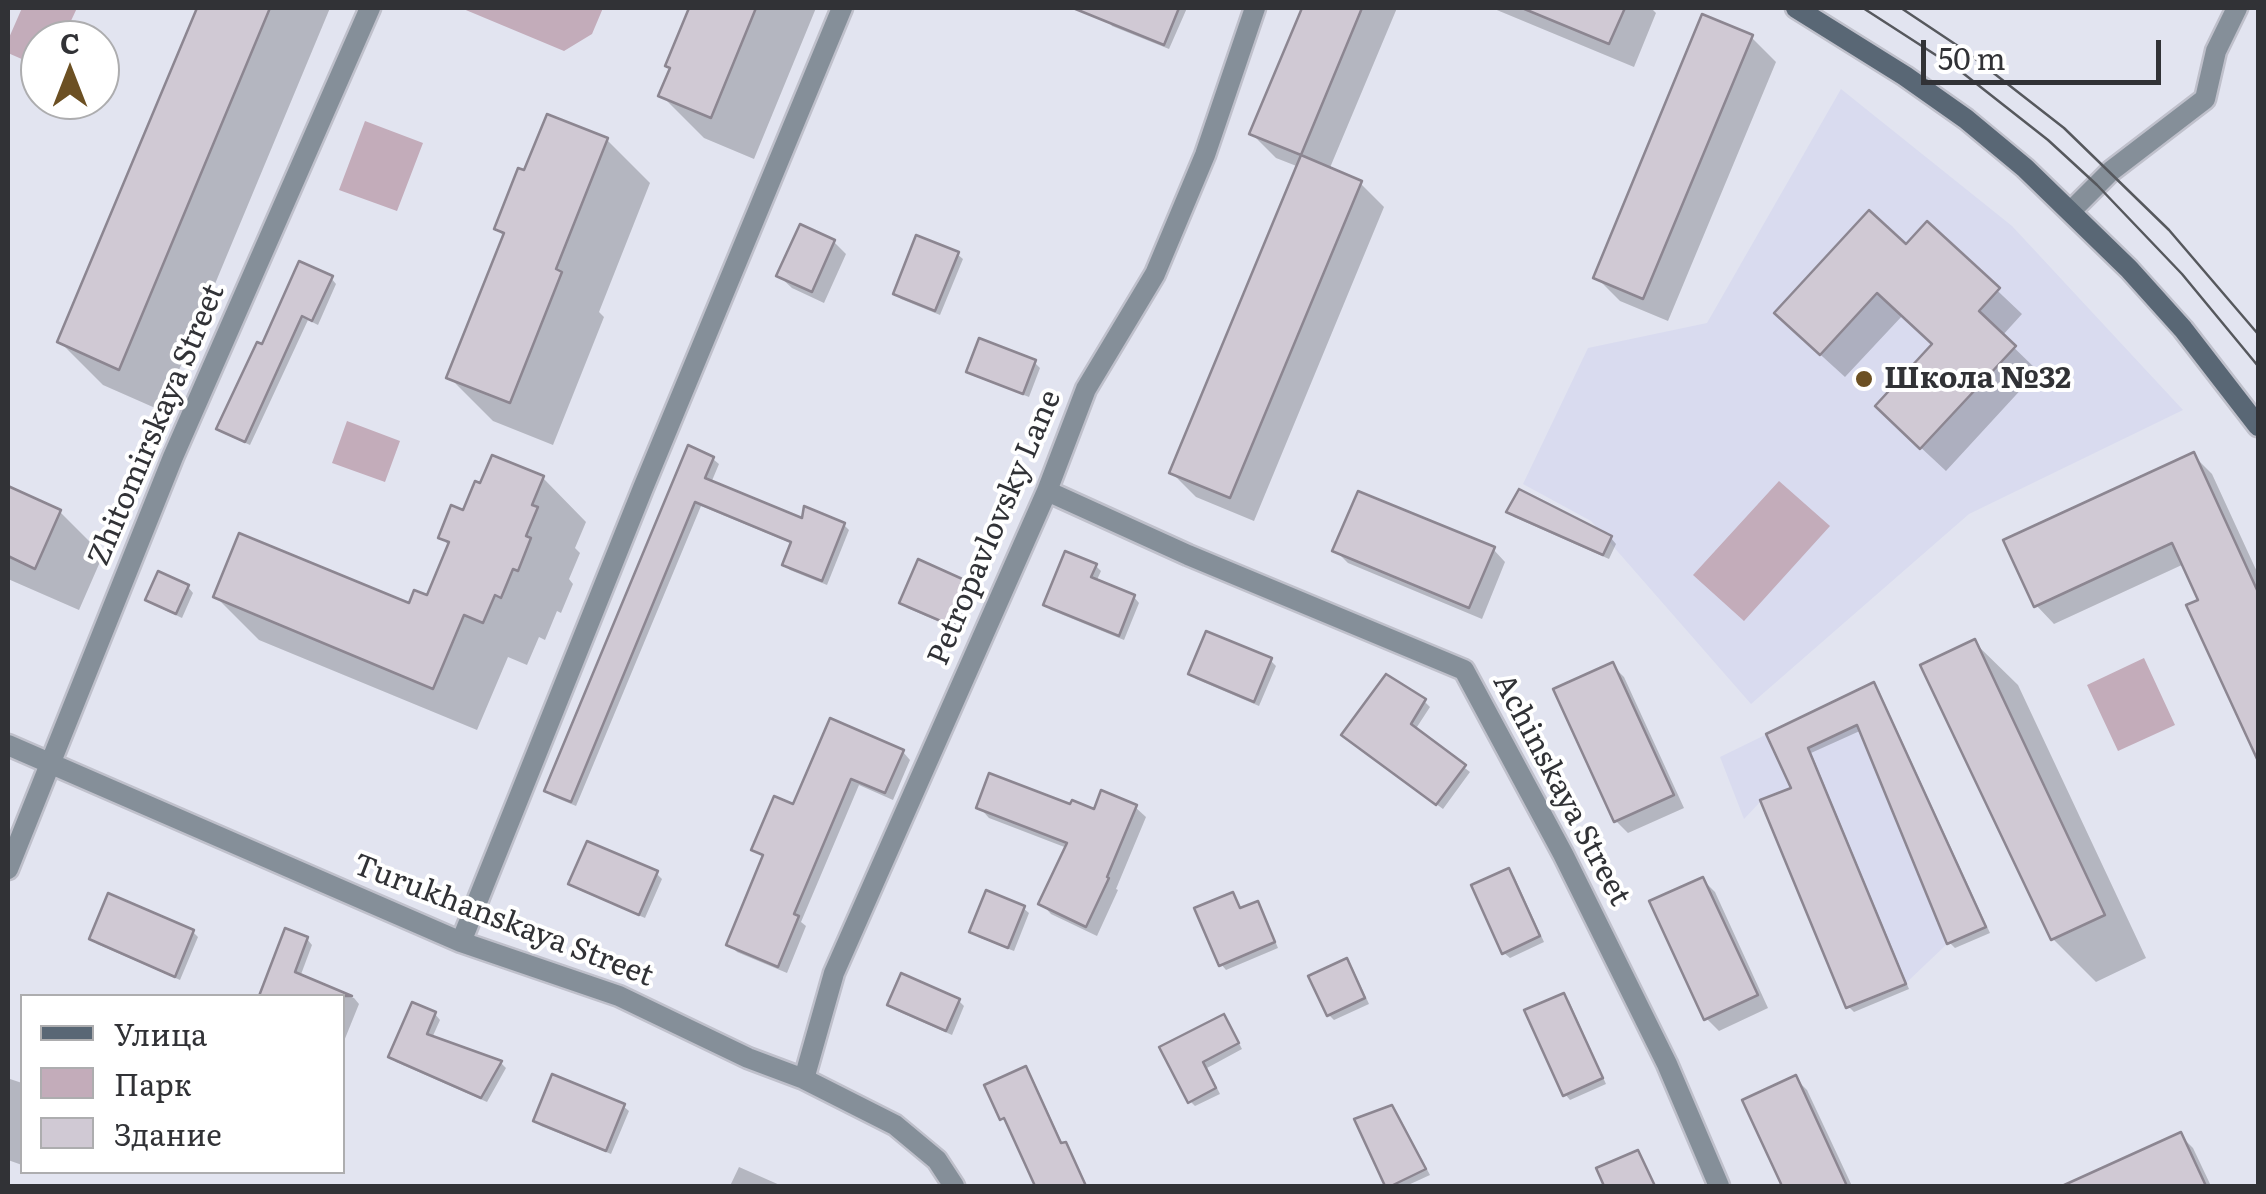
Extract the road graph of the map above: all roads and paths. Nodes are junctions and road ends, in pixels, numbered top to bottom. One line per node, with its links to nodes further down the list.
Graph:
1 (370, 8): 10 (street, Zhitomirskaya Street)
2 (842, 8): 12 (street)
3 (1255, 8): 8 (street, Petropavlovsky Lane)
4 (1796, 8): 6 (main road)
5 (2238, 8): 6 (street)
6 (2071, 211): 7 (main road)
7 (2258, 426)
8 (1047, 491): 13 (street, Petropavlovsky Lane); 15 (street, Achinskaya Street)
9 (8, 745): 10 (street, Turukhanskaya Street)
10 (48, 764): 11 (street, Zhitomirskaya Street); 12 (street, Turukhanskaya Street)
11 (8, 869)
12 (461, 942): 13 (street, Turukhanskaya Street)
13 (804, 1079): 14 (street, Turukhanskaya Street)
14 (954, 1186)
15 (1719, 1186)

